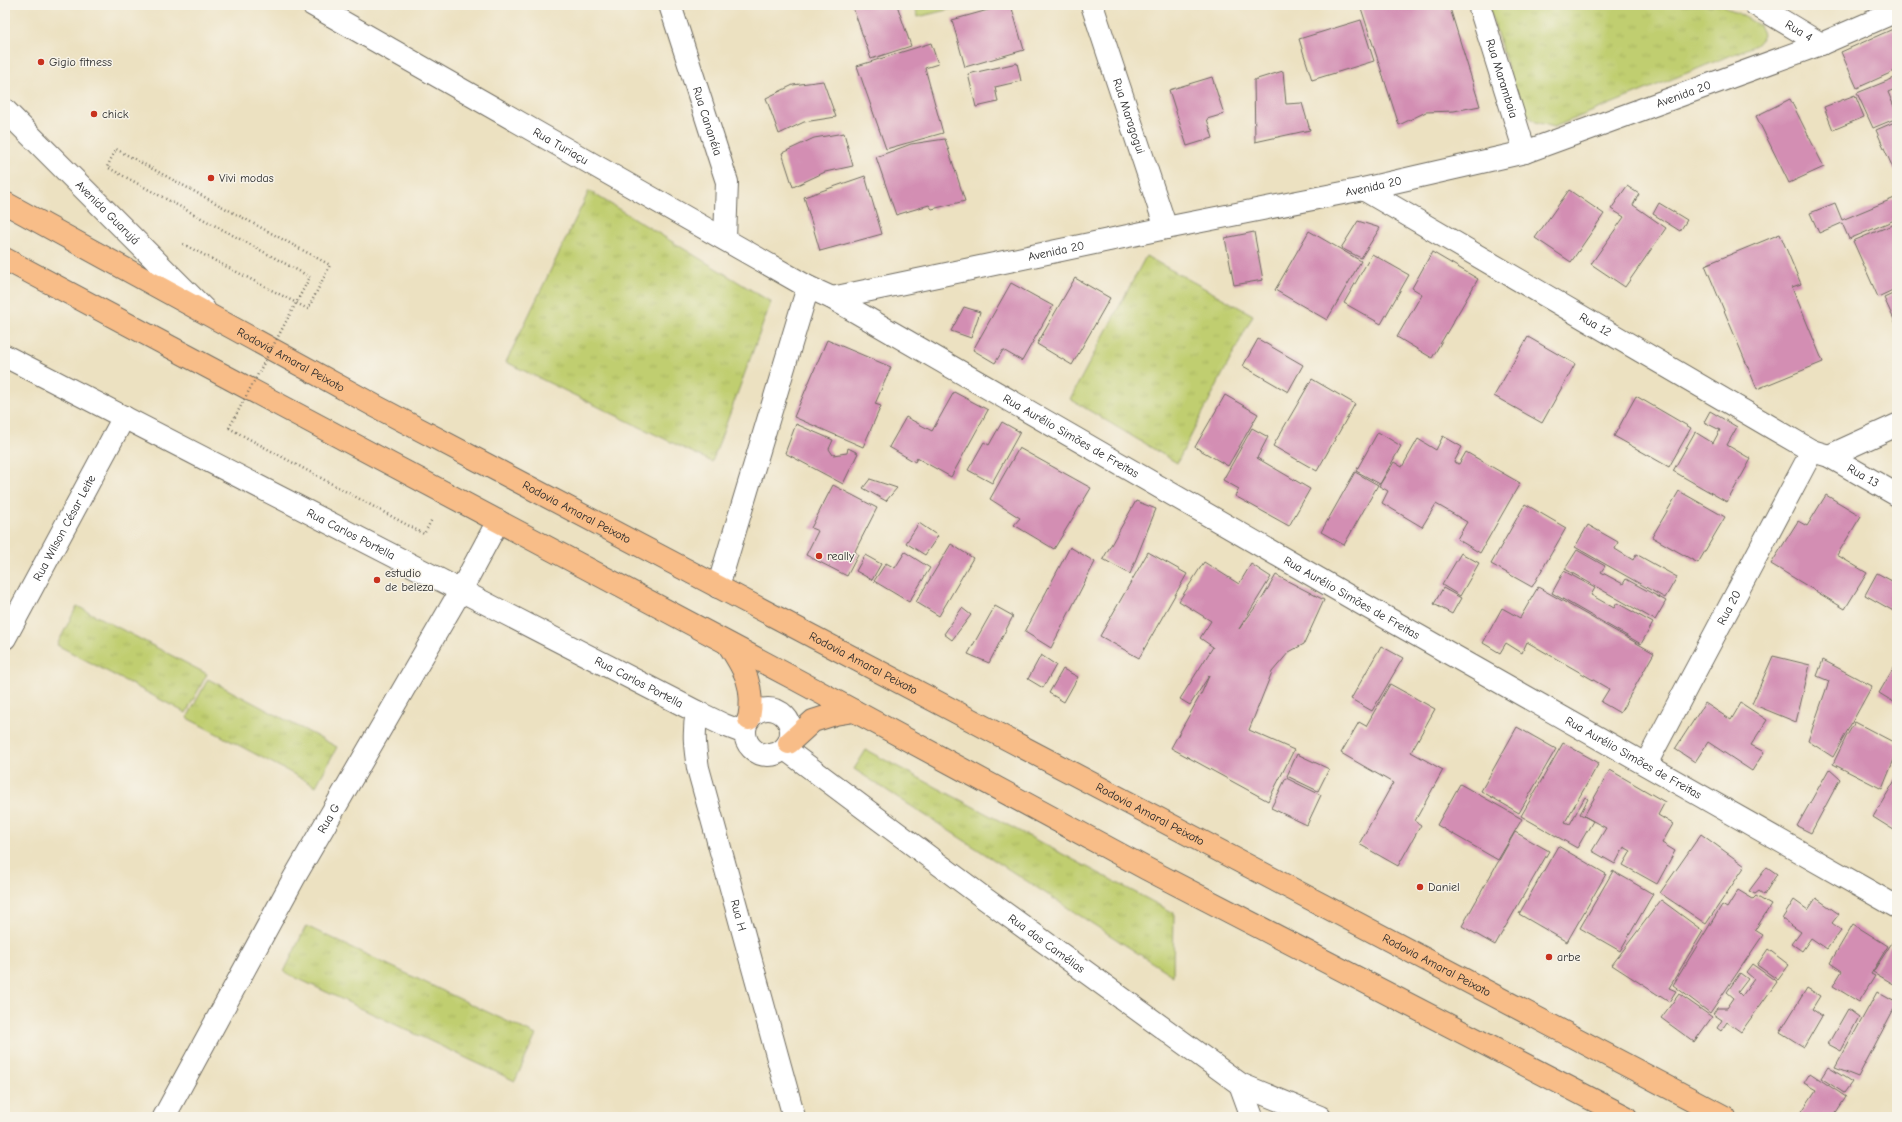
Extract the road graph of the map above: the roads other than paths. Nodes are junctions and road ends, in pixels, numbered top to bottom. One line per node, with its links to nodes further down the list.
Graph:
1 (313, 5): 13 (street, Rua Turiaçu)
2 (670, 5): 13 (street, Rua Cananéia)
3 (1092, 5): 12 (street, Rua Maragogui)
4 (1479, 5): 9 (street, Rua Marambaia)
5 (1756, 5): 7 (street, Rua 4)
6 (1897, 11): 7 (street, Avenida 20)
7 (1821, 44): 9 (street, Avenida 20)
8 (5, 110): 17 (street, Avenida Guarujá)
9 (1525, 152): 10 (street, Avenida 20)
10 (1363, 189): 12 (street, Avenida 20); 21 (street, Rua 12)
11 (5, 203): 17 (highway, Rodovia Amaral Peixoto)
12 (1166, 228): 16 (street, Avenida 20)
13 (725, 239): 15 (street, Rua Turiaçu)
14 (5, 259): 23 (highway)
15 (808, 287): 16 (street, Rua Aurélio Simões de Freitas); 24 (street)
16 (832, 298): 32 (street, Rua Aurélio Simões de Freitas)
17 (211, 316): 24 (highway, Rodovia Amaral Peixoto)
18 (5, 356): 19 (street, Rua Carlos Portella)
19 (124, 417): 25 (street, Rua Carlos Portella); 26 (street, Rua Wilson César Leite)
20 (1897, 425): 21 (street)
21 (1821, 453): 22 (street, Rua 13); 32 (street, Rua 20)
22 (1897, 495)
23 (498, 521): 25 (street, Rua G); 27 (highway)
24 (718, 587): 40 (highway, Rodovia Amaral Peixoto)
25 (460, 590): 29 (street, Rua Carlos Portella); 35 (street, Rua G)
26 (5, 638)
27 (727, 643): 28 (highway); 30 (highway)
28 (854, 710): 31 (highway); 39 (highway)
29 (697, 712): 30 (street); 36 (street, Rua H)
30 (747, 726): 31 (street); 31 (street)
31 (787, 746): 34 (street, Rua das Camélias)
32 (1646, 764): 33 (street, Rua Aurélio Simões de Freitas)
33 (1897, 907)
34 (1240, 1084): 37 (street); 38 (street, Rua das Camélias)
35 (164, 1117)
36 (794, 1117)
37 (1252, 1117)
38 (1320, 1117)
39 (1626, 1117)
40 (1725, 1117)

